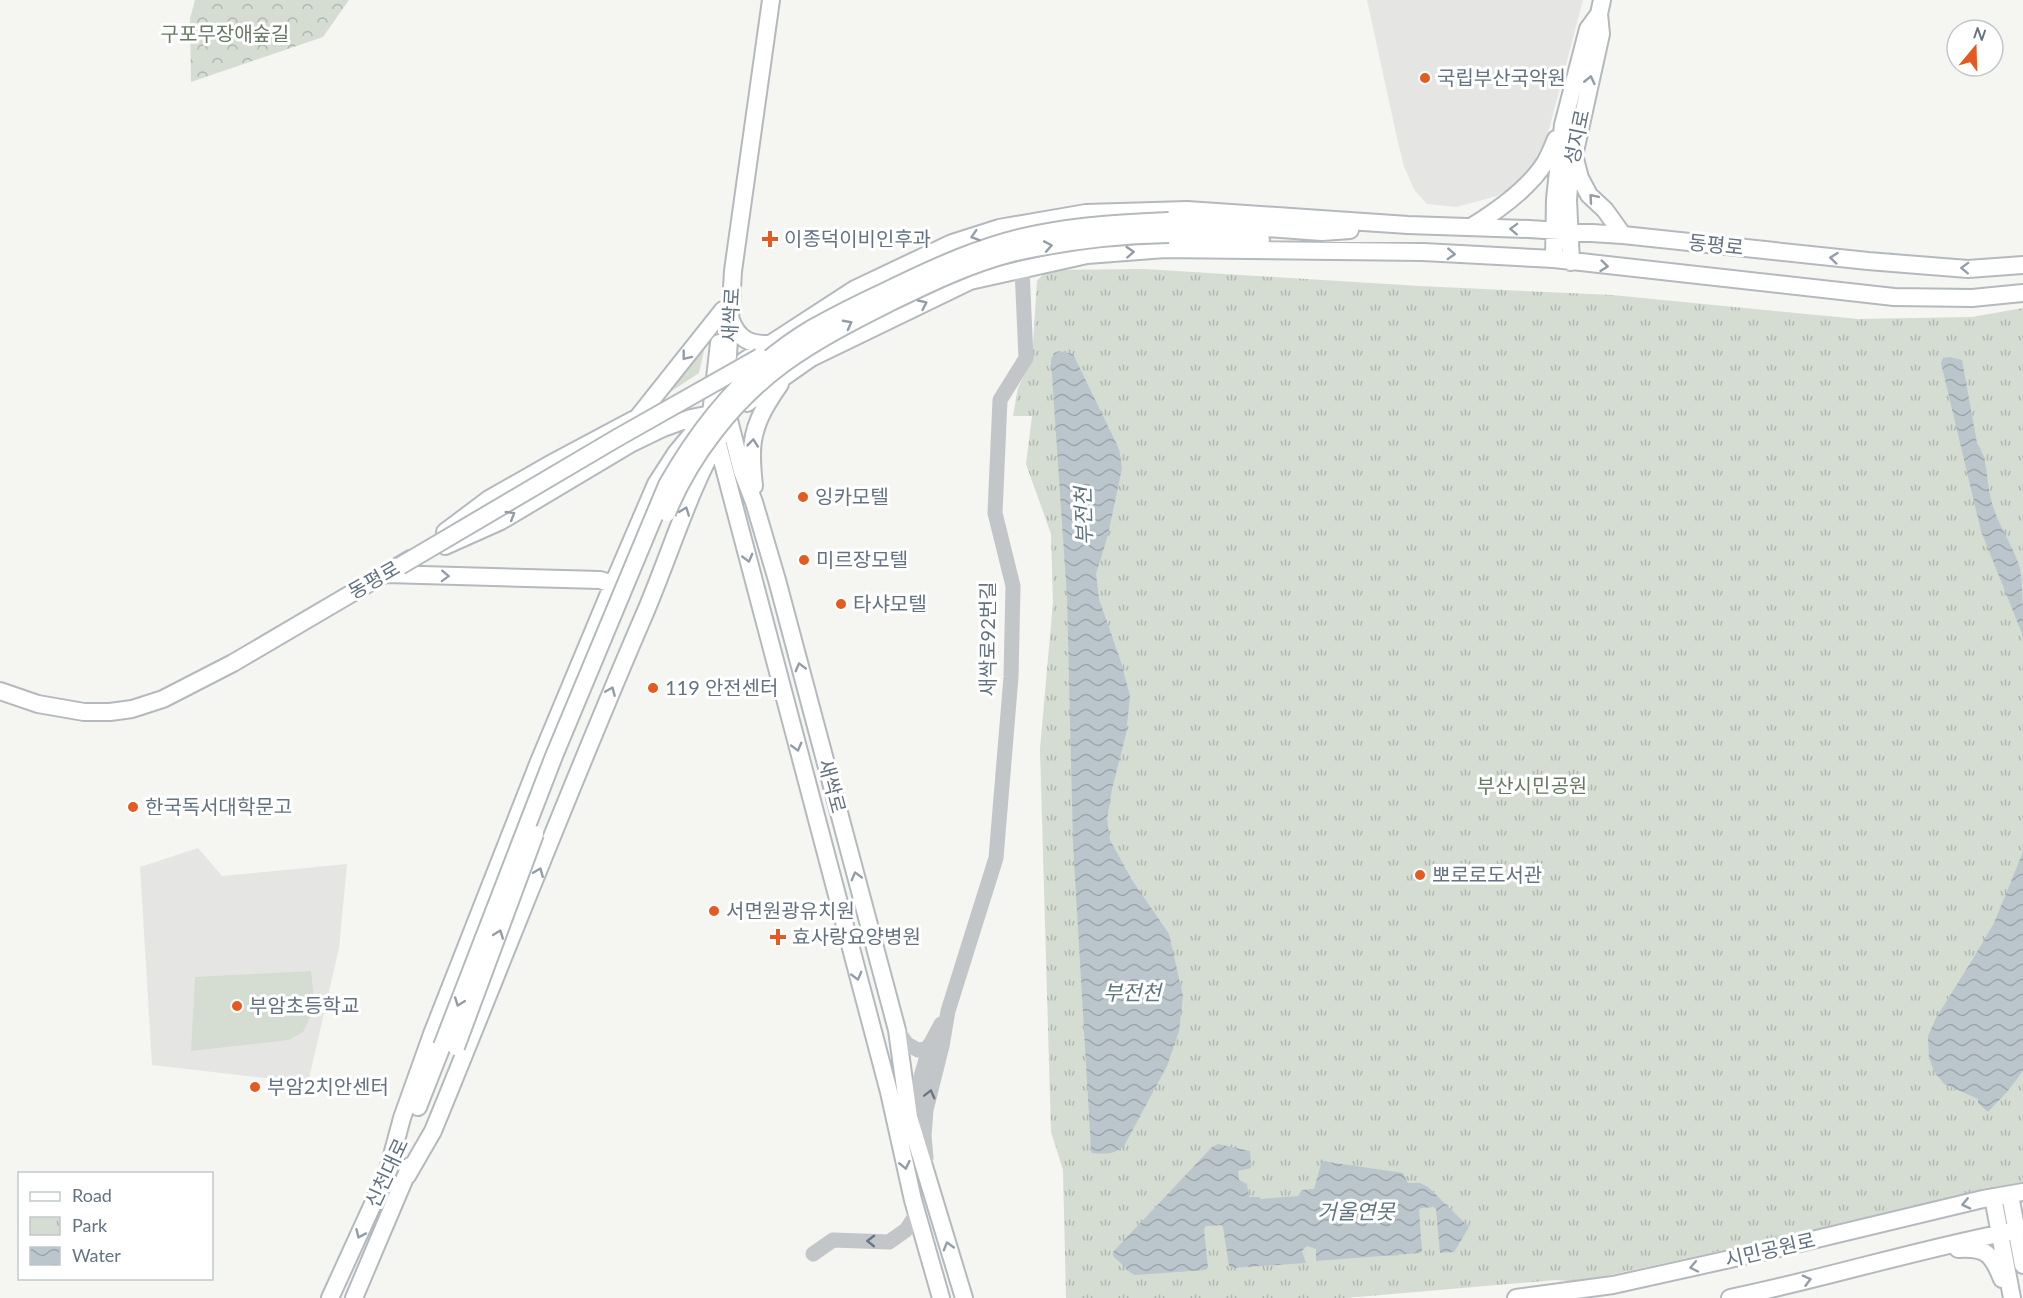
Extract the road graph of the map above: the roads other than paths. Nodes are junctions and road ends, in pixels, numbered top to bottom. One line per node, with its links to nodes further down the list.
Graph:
1 (771, 0): 17 (main road, 새싹로)
2 (1600, 7): 3 (main road, 성지로); 4 (main road, 성지로, one-way to 2)
3 (1563, 125): 7 (main road, 성지로); 8 (main road, 성지로)
4 (1574, 155): 9 (main road, 성지로); 10 (main road, one-way to 4)
5 (1408, 225): 6 (main road); 7 (main road, 동평로); 19 (main road, 동평로, one-way to 19)
6 (1169, 228): 11 (main road); 18 (main road, bridge); 33 (main road, one-way to 6, bridge)
7 (1471, 228): 8 (main road, 동평로, one-way to 7)
8 (1553, 231): 9 (main road, 동평로); 12 (main road, 성지로)
9 (1570, 232): 10 (main road, 동평로); 13 (main road, 성지로)
10 (1623, 235): 14 (main road, 동평로, one-way to 10)
11 (1423, 252): 12 (main road, 동평로, one-way to 12); 15 (main road, one-way to 11)
12 (1554, 259): 13 (main road, 동평로)
13 (1570, 262): 16 (main road, 동평로, one-way to 16)
14 (2023, 265)
15 (1022, 269): 21 (main road, one-way to 15); 30 (street, 새싹로92번길)
16 (2023, 293)
17 (727, 315): 19 (main road); 20 (main road, 새싹로); 23 (main road, one-way to 23)
18 (808, 331): 27 (main road, bridge); 33 (main road, one-way to 33, bridge)
19 (770, 344): 20 (main road, 동평로)
20 (721, 375): 22 (main road, 새싹로); 23 (main road, 동평로); 24 (main road, 새싹로)
21 (785, 376): 24 (main road); 26 (main road, one-way to 21)
22 (711, 414): 24 (main road); 25 (main road, 새싹로); 27 (main road, one-way to 22); 28 (main road)
23 (638, 417): 27 (main road, 동평로)
24 (729, 420): 25 (main road); 26 (main road, 새싹로)
25 (717, 441): 35 (main road, 새싹로, one-way to 35); 37 (main road, one-way to 25)
26 (754, 502): 31 (main road, 새싹로, one-way to 26)
27 (393, 570): 28 (main road, one-way to 28); 29 (main road, 동평로)
28 (613, 584): 36 (main road)
29 (0, 691)
30 (948, 1011): 32 (street, 새싹로92번길); 38 (street, 새싹로92번길, one-way to 30)
31 (897, 1030): 32 (street); 34 (main road, 새싹로)
32 (931, 1043): 34 (street, 새싹로92번길)
33 (449, 1047): 36 (main road, 신천대로); 37 (main road, 신천대로)
34 (909, 1117): 35 (street, 새싹로92번길); 38 (main road, 새싹로)
35 (896, 1130): 40 (main road, 새싹로, one-way to 40)
36 (388, 1170): 46 (main road, 신천대로, one-way to 46)
37 (407, 1176): 47 (main road, 신천대로)
38 (932, 1193): 49 (main road, 새싹로, one-way to 38)
39 (2009, 1195): 41 (main road); 50 (main road, 시민공원로, one-way to 50)
40 (917, 1213): 43 (street, one-way to 43); 48 (main road, 새싹로)
41 (2014, 1231): 42 (main road, 시민공원로); 44 (main road); 45 (main road)
42 (1939, 1247): 45 (main road); 51 (main road, 시민공원로, one-way to 42)
43 (813, 1254)
44 (2023, 1264)
45 (2012, 1295)
46 (330, 1298)
47 (354, 1298)
48 (941, 1298)
49 (964, 1298)
50 (1516, 1298)
51 (1730, 1298)

